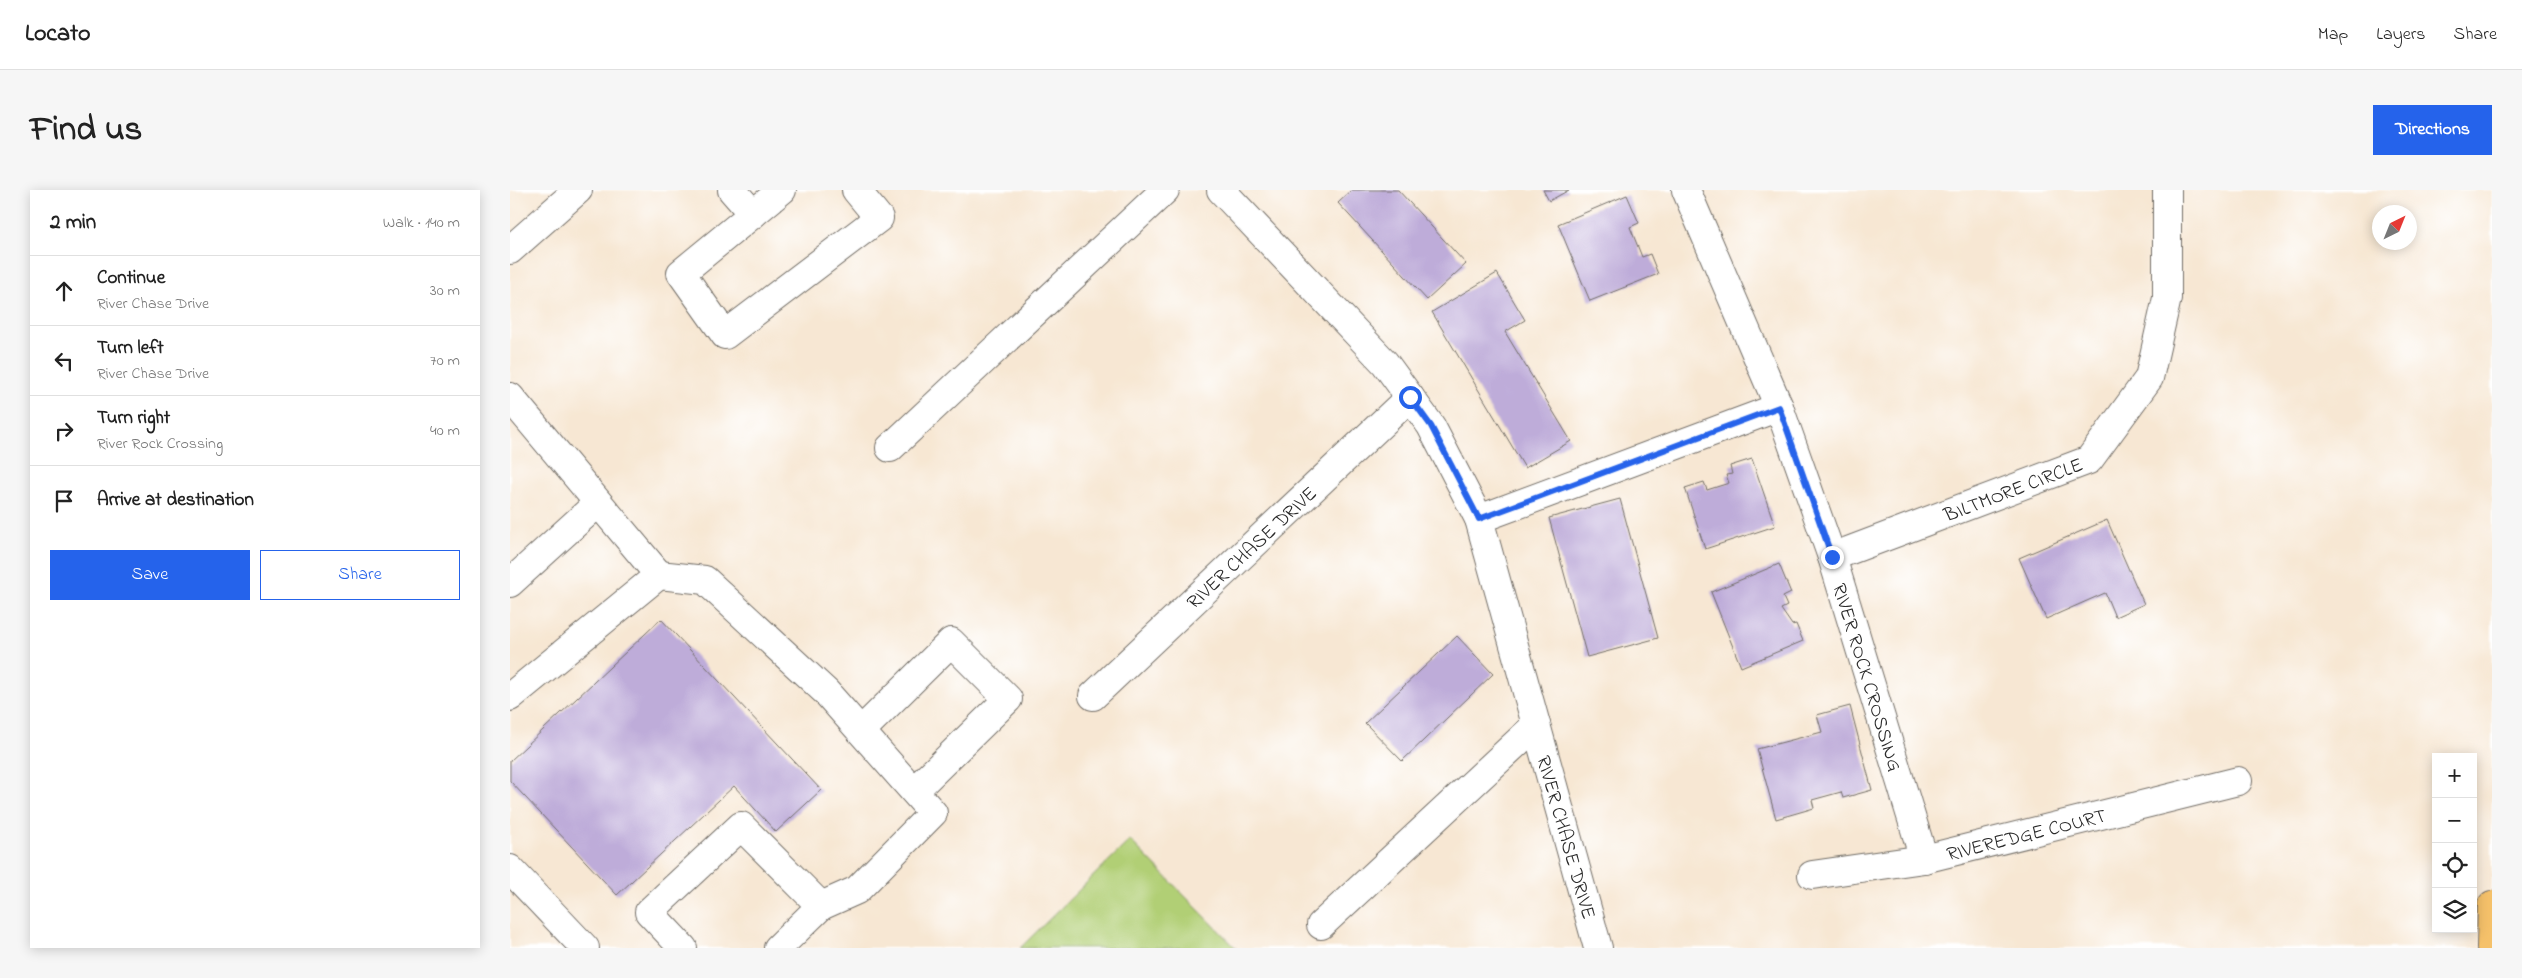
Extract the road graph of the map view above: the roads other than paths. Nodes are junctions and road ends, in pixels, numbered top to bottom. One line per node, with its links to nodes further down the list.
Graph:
1 (578, 190): 10 (street)
2 (732, 190): 9 (street)
3 (782, 190): 9 (street)
4 (856, 190): 9 (street)
5 (1165, 190): 14 (street)
6 (1221, 190): 12 (street, RIVER CHASE DRIVE)
7 (1686, 190): 13 (street, RIVER ROCK CROSSING)
8 (2167, 190): 17 (street, BILTMORE CIRCLE)
9 (753, 214)
10 (510, 250)
11 (510, 397): 15 (street)
12 (1410, 397): 16 (street, RIVER CHASE DRIVE); 20 (street, RIVER CHASE DRIVE)
13 (1779, 407): 16 (street); 17 (street, RIVER ROCK CROSSING)
14 (890, 448)
15 (598, 503): 18 (street); 19 (street)
16 (1479, 519): 22 (street, RIVER CHASE DRIVE)
17 (1832, 557): 26 (street, RIVER ROCK CROSSING)
18 (659, 575): 21 (street); 23 (street)
19 (510, 583)
20 (1093, 696)
21 (510, 697)
22 (1536, 725): 31 (street, RIVER CHASE DRIVE); 35 (street, RIVER CHASE DRIVE)
23 (861, 731): 25 (street); 25 (street)
24 (2238, 781): 26 (street, RIVEREDGE COURT)
25 (914, 791): 29 (street)
26 (1924, 859): 28 (street, RIVEREDGE COURT)
27 (510, 869): 32 (street)
28 (1812, 875)
29 (821, 906): 33 (street); 34 (street)
30 (2492, 906): 36 (highway)
31 (1321, 925)
32 (585, 948)
33 (683, 948)
34 (778, 948)
35 (1598, 948)
36 (2491, 948)

